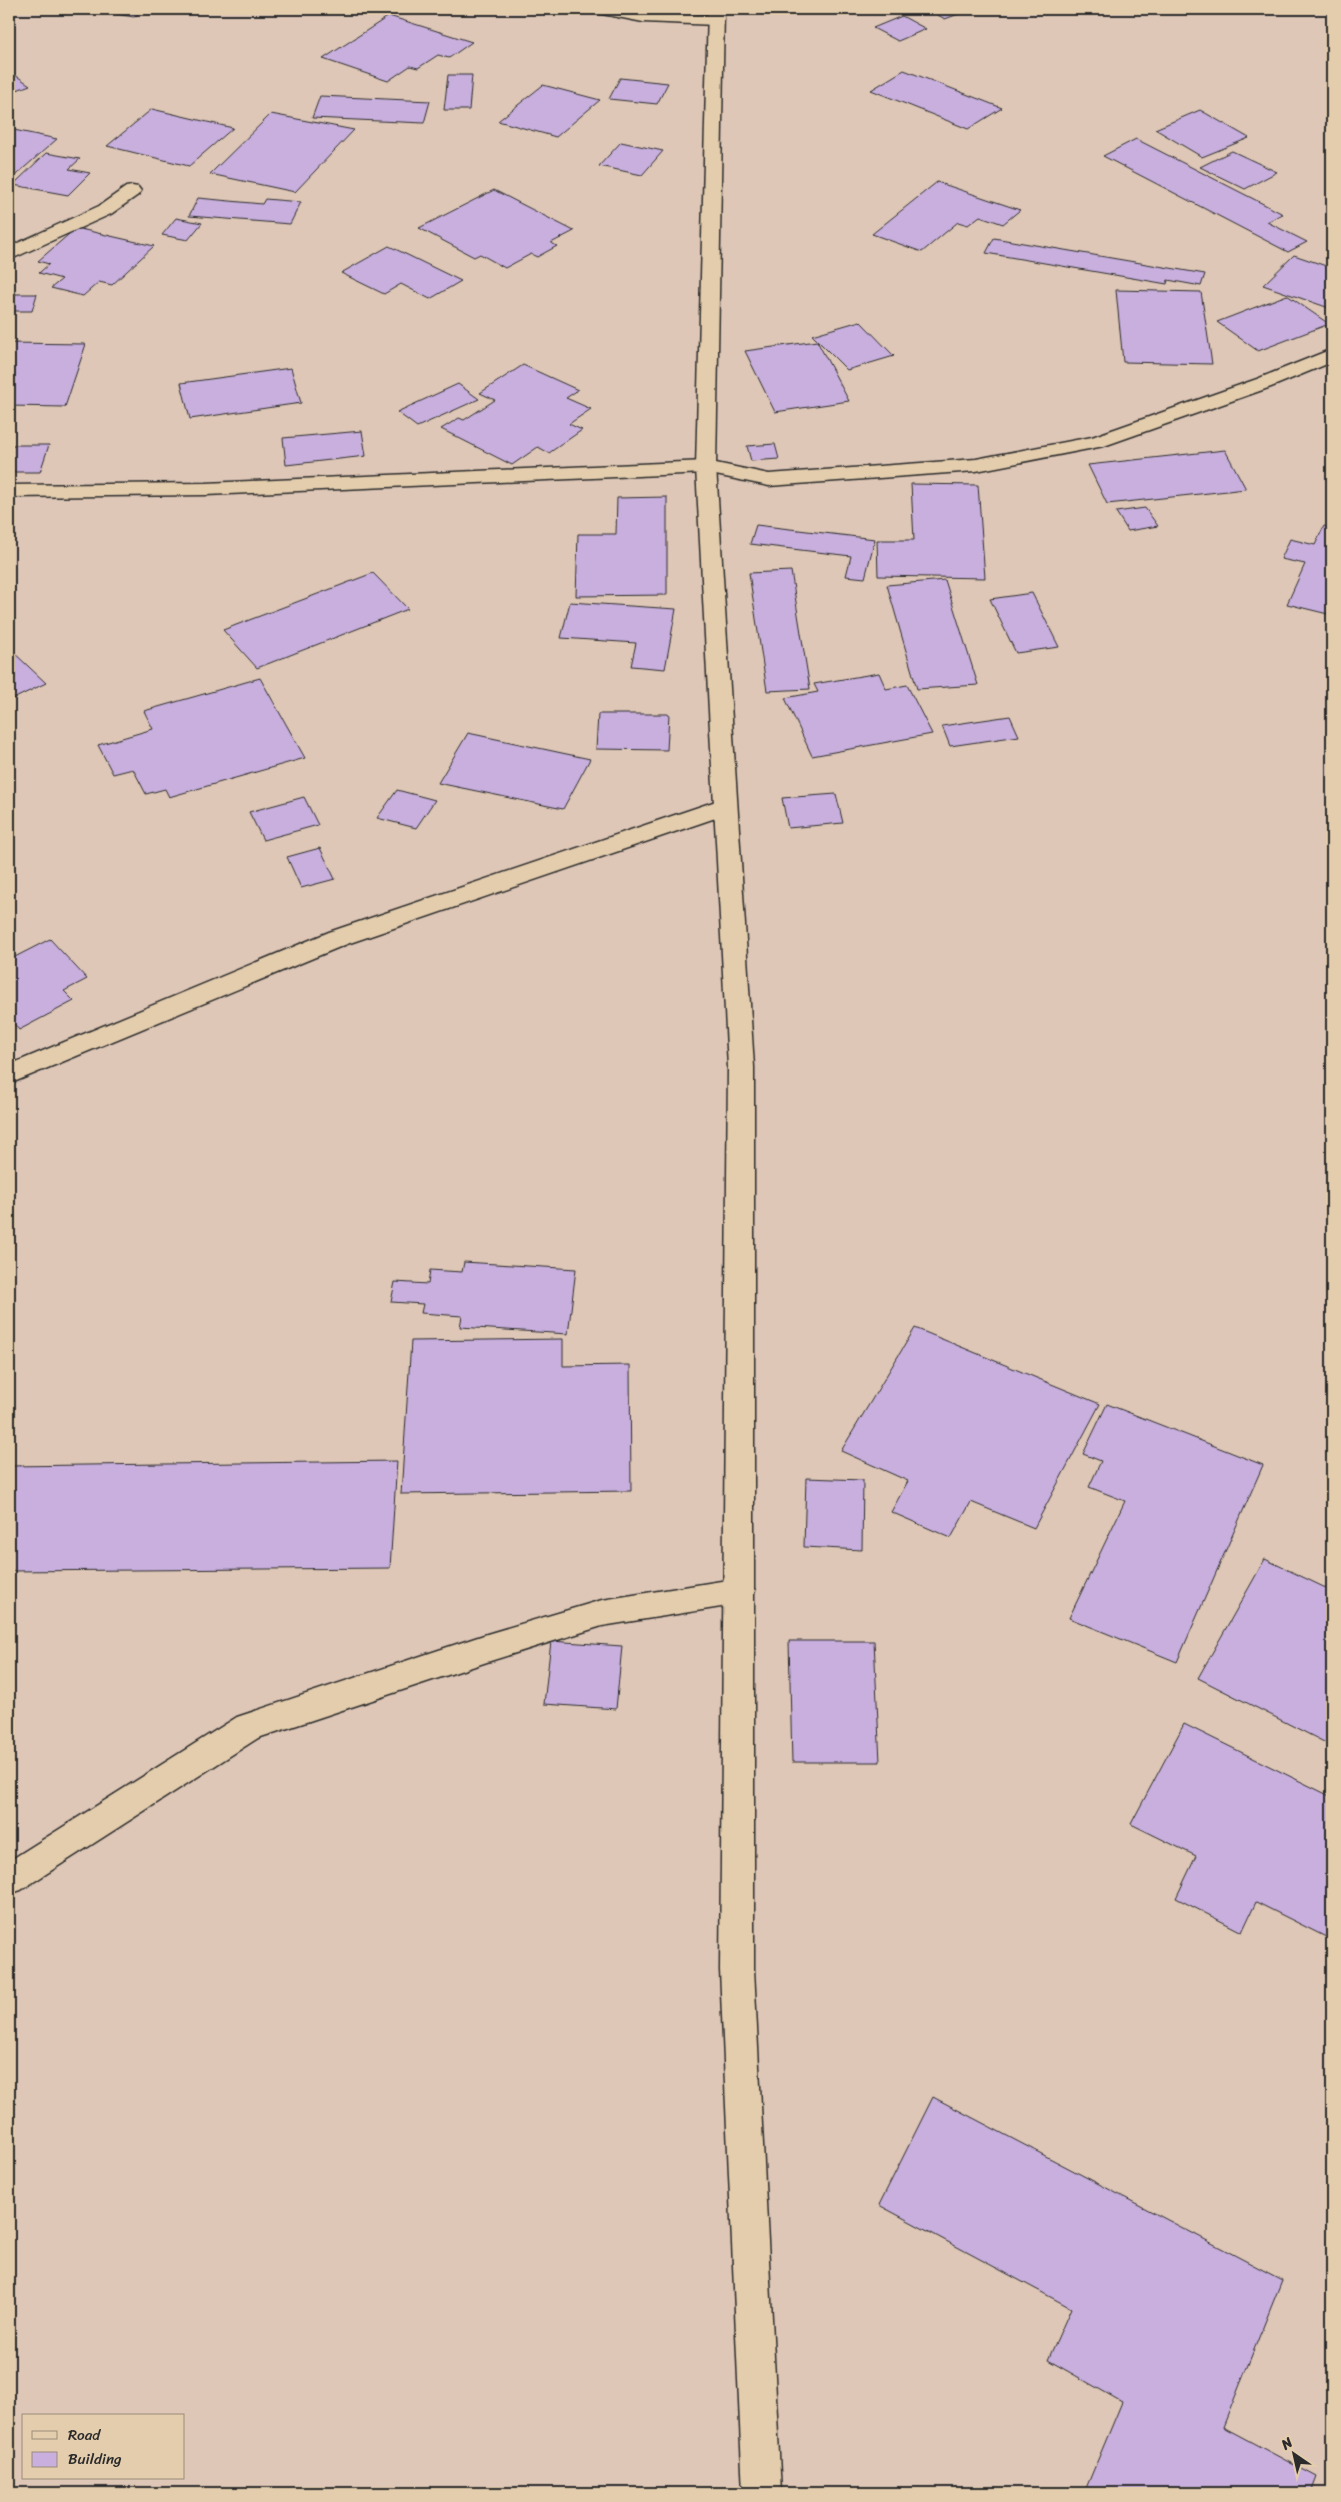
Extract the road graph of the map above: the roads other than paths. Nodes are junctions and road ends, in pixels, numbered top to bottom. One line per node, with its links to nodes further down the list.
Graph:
1 (603, 9): 2 (street)
2 (716, 14): 6 (street)
3 (132, 191): 4 (street)
4 (9, 254)
5 (1332, 355): 6 (street)
6 (706, 467): 7 (street); 8 (street)
7 (9, 491)
8 (725, 806): 9 (street); 10 (street)
9 (9, 1075)
10 (740, 1591): 11 (street); 12 (street)
11 (9, 1879)
12 (762, 2493)

